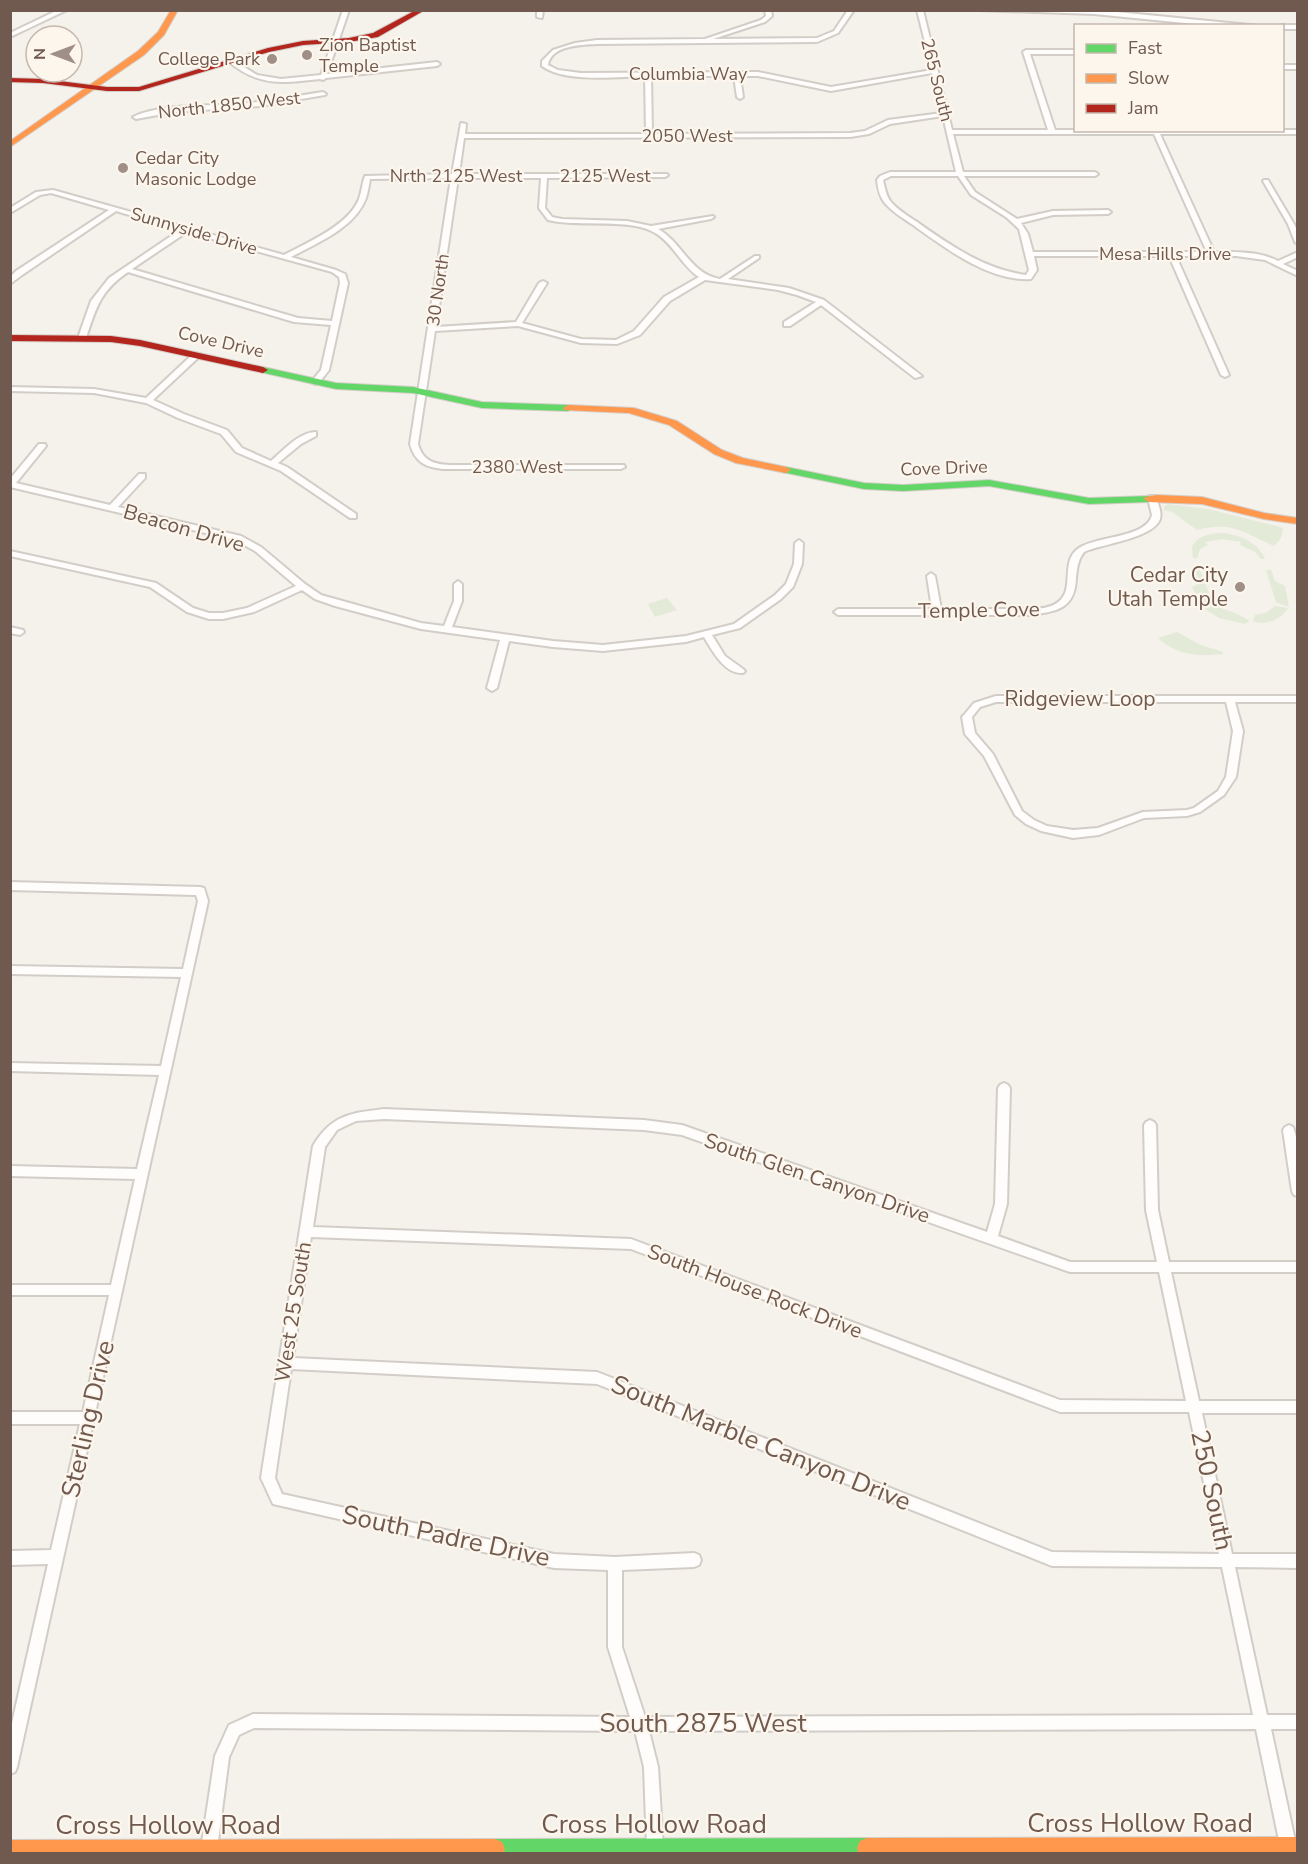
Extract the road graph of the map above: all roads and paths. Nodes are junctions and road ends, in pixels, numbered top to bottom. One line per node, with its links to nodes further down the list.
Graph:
1 (64, 10): 11 (street)
2 (175, 10): 22 (main road)
3 (346, 10): 12 (street)
4 (422, 10): 12 (main road)
5 (768, 10): 13 (street)
6 (851, 10): 13 (street)
7 (920, 10): 17 (street, 265 South)
8 (980, 10): 9 (street)
9 (1195, 21): 10 (street)
10 (1232, 24)
11 (10, 35)
12 (335, 41): 15 (main road); 20 (street)
13 (704, 42): 18 (street, Columbia Way)
14 (1074, 52): 29 (street)
15 (231, 61): 20 (street); 22 (main road)
16 (437, 64): 20 (street)
17 (935, 71): 19 (street, Columbia Way); 25 (street, 265 South)
18 (648, 74): 19 (street, Columbia Way); 33 (street)
19 (737, 74): 24 (street)
20 (323, 78)
21 (10, 80): 22 (main road)
22 (94, 87): 34 (main road)
23 (323, 94): 26 (street, North 1850 West)
24 (740, 97)
25 (946, 114): 28 (street, 265 South); 33 (street, 2050 West)
26 (136, 117)
27 (463, 124): 32 (street, 30 North)
28 (950, 132): 29 (street); 35 (street, 265 South)
29 (1052, 132): 30 (street)
30 (1074, 132)
31 (1155, 132): 50 (street)
32 (461, 136): 33 (street, 2050 West); 38 (street, 30 North)
33 (650, 136)
34 (10, 145)
35 (960, 174): 36 (street); 45 (street); 49 (street)
36 (1095, 174)
37 (665, 175): 39 (street, 2125 West)
38 (455, 176): 39 (street, Nrth 2125 West); 53 (street, Nrth 2125 West); 66 (street, 30 North)
39 (544, 176): 46 (street)
40 (1266, 181): 48 (street)
41 (116, 209): 42 (street, Sunnyside Drive); 47 (street, Sunnyside Drive); 60 (street)
42 (10, 211)
43 (1108, 212): 45 (street)
44 (711, 217): 46 (street)
45 (1015, 222): 49 (street)
46 (651, 228): 58 (street)
47 (186, 229): 53 (street, Sunnyside Drive); 56 (street)
48 (1298, 242)
49 (1029, 254): 52 (street, Mesa Hills Drive)
50 (1211, 254): 52 (street, Mesa Hills Drive); 55 (street, Mesa Hills Drive)
51 (1298, 254): 55 (street)
52 (1172, 255): 70 (street)
53 (285, 256): 63 (street, Sunnyside Drive)
54 (757, 257): 59 (street)
55 (1279, 263): 57 (street, Mesa Hills Drive)
56 (127, 270): 63 (street); 68 (street)
57 (1298, 274)
58 (704, 277): 59 (street); 64 (street)
59 (721, 280): 62 (street)
60 (10, 282)
61 (543, 283): 64 (street)
62 (821, 302): 65 (street); 71 (street)
63 (336, 322): 72 (street)
64 (519, 324): 66 (street)
65 (787, 324)
66 (432, 329): 74 (street, 30 North)
67 (10, 338): 68 (main road, Cove Drive)
68 (82, 338): 69 (main road, Cove Drive)
69 (197, 355): 72 (main road, Cove Drive); 75 (street)
70 (1225, 375)
71 (918, 376)
72 (315, 382): 74 (main road, Cove Drive)
73 (10, 389): 75 (street)
74 (422, 392): 78 (street, 30 North); 83 (main road, Cove Drive)
75 (147, 401): 79 (street)
76 (313, 434): 79 (street)
77 (42, 446): 82 (street)
78 (416, 455): 80 (street, 2380 West)
79 (272, 464): 85 (street)
80 (621, 467)
81 (142, 476): 84 (street)
82 (11, 484): 84 (street, Beacon Drive)
83 (1152, 498): 86 (main road, Cove Drive); 93 (street, Temple Cove)
84 (112, 508): 91 (street, Beacon Drive)
85 (352, 516)
86 (1298, 520)
87 (800, 543): 95 (street, Beacon Drive)
88 (10, 553): 91 (street)
89 (931, 576): 93 (street)
90 (458, 584): 94 (street)
91 (302, 586): 94 (street, Beacon Drive)
92 (838, 612): 93 (street, Temple Cove)
93 (937, 612)
94 (447, 630): 96 (street, Beacon Drive)
95 (707, 635): 96 (street, Beacon Drive); 97 (street)
96 (505, 638): 98 (street)
97 (740, 671)
98 (492, 688)
99 (1230, 699): 99 (street, Ridgeview Loop); 100 (street, Ridgeview Loop)
100 (1298, 699)
101 (10, 886): 103 (street, Sterling Drive)
102 (10, 970): 103 (street)
103 (187, 973): 105 (street, Sterling Drive)
104 (10, 1067): 105 (street)
105 (165, 1071): 111 (street, Sterling Drive)
106 (1004, 1088): 114 (street)
107 (1149, 1125): 115 (street, 250 South)
108 (333, 1127): 113 (street, West 25 South); 114 (street, South Glen Canyon Drive)
109 (1289, 1130): 112 (street)
110 (10, 1171): 111 (street)
111 (142, 1174): 118 (street, Sterling Drive)
112 (1298, 1191)
113 (305, 1232): 119 (street, West 25 South); 120 (street, South House Rock Drive)
114 (991, 1239): 115 (street, South Glen Canyon Drive)
115 (1164, 1268): 116 (street, South Glen Canyon Drive); 120 (street, 250 South)
116 (1298, 1268)
117 (10, 1290): 118 (street)
118 (117, 1290): 123 (street, Sterling Drive)
119 (286, 1363): 124 (street, West 25 South); 128 (street, South Marble Canyon Drive)
120 (1194, 1407): 121 (street, South House Rock Drive); 128 (street, 250 South)
121 (1298, 1407)
122 (10, 1418): 123 (street)
123 (88, 1418): 125 (street, Sterling Drive)
124 (278, 1499): 130 (street, South Padre Drive)
125 (57, 1557): 126 (street); 131 (street, Sterling Drive)
126 (10, 1558)
127 (694, 1560): 130 (street, South Padre Drive)
128 (1227, 1561): 129 (street, South Marble Canyon Drive); 132 (street, 250 South)
129 (1298, 1561)
130 (615, 1564): 134 (street)
131 (16, 1716): 135 (street, Sterling Drive)
132 (1262, 1722): 133 (street, South 2875 West); 134 (street, South 2875 West); 138 (street, 250 South)
133 (1298, 1722)
134 (640, 1724): 136 (street); 137 (street, South 2875 West)
135 (10, 1767)
136 (655, 1848): 137 (main road, Cross Hollow Road); 138 (main road, Cross Hollow Road)
137 (209, 1849): 139 (main road, Cross Hollow Road)
138 (1292, 1849)
139 (10, 1850)

